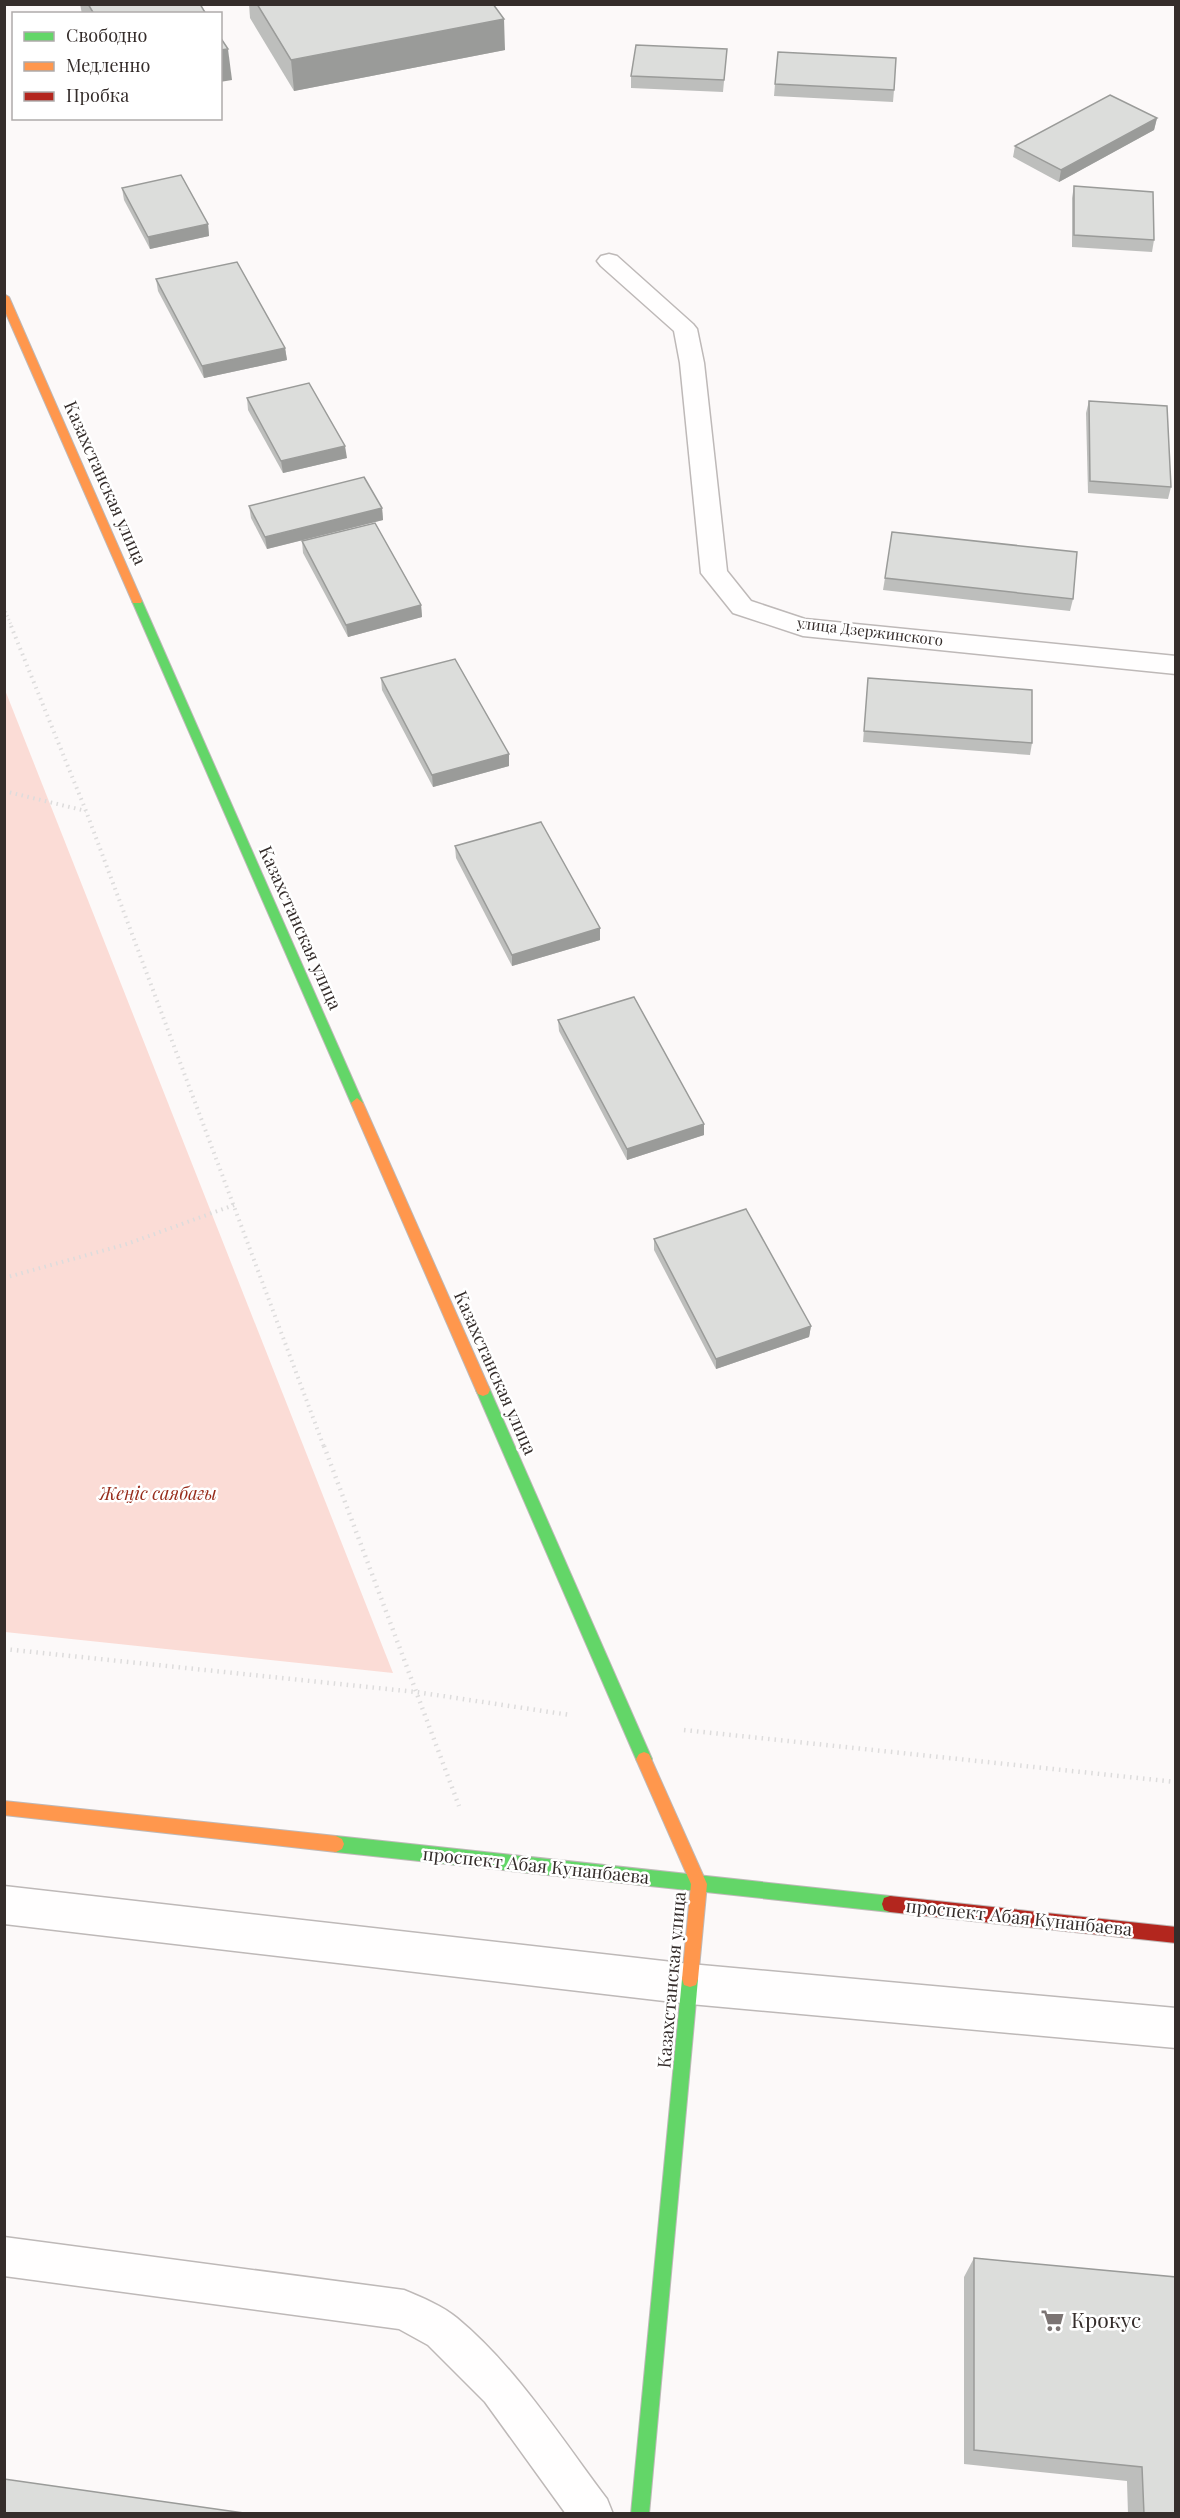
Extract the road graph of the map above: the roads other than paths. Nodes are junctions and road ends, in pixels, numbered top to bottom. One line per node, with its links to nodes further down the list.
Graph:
1 (609, 261): 3 (street, улица Дзержинского)
2 (4, 297): 5 (street, Казахстанская улица)
3 (1176, 664)
4 (4, 1808): 5 (street, проспект Абая Кунанбаева)
5 (699, 1884): 7 (street, проспект Абая Кунанбаева); 8 (street, Казахстанская улица)
6 (4, 1905): 8 (street)
7 (1176, 1935)
8 (690, 1984): 9 (street); 12 (street, Казахстанская улица)
9 (1176, 2028)
10 (4, 2256): 11 (lane)
11 (592, 2514)
12 (640, 2514)

